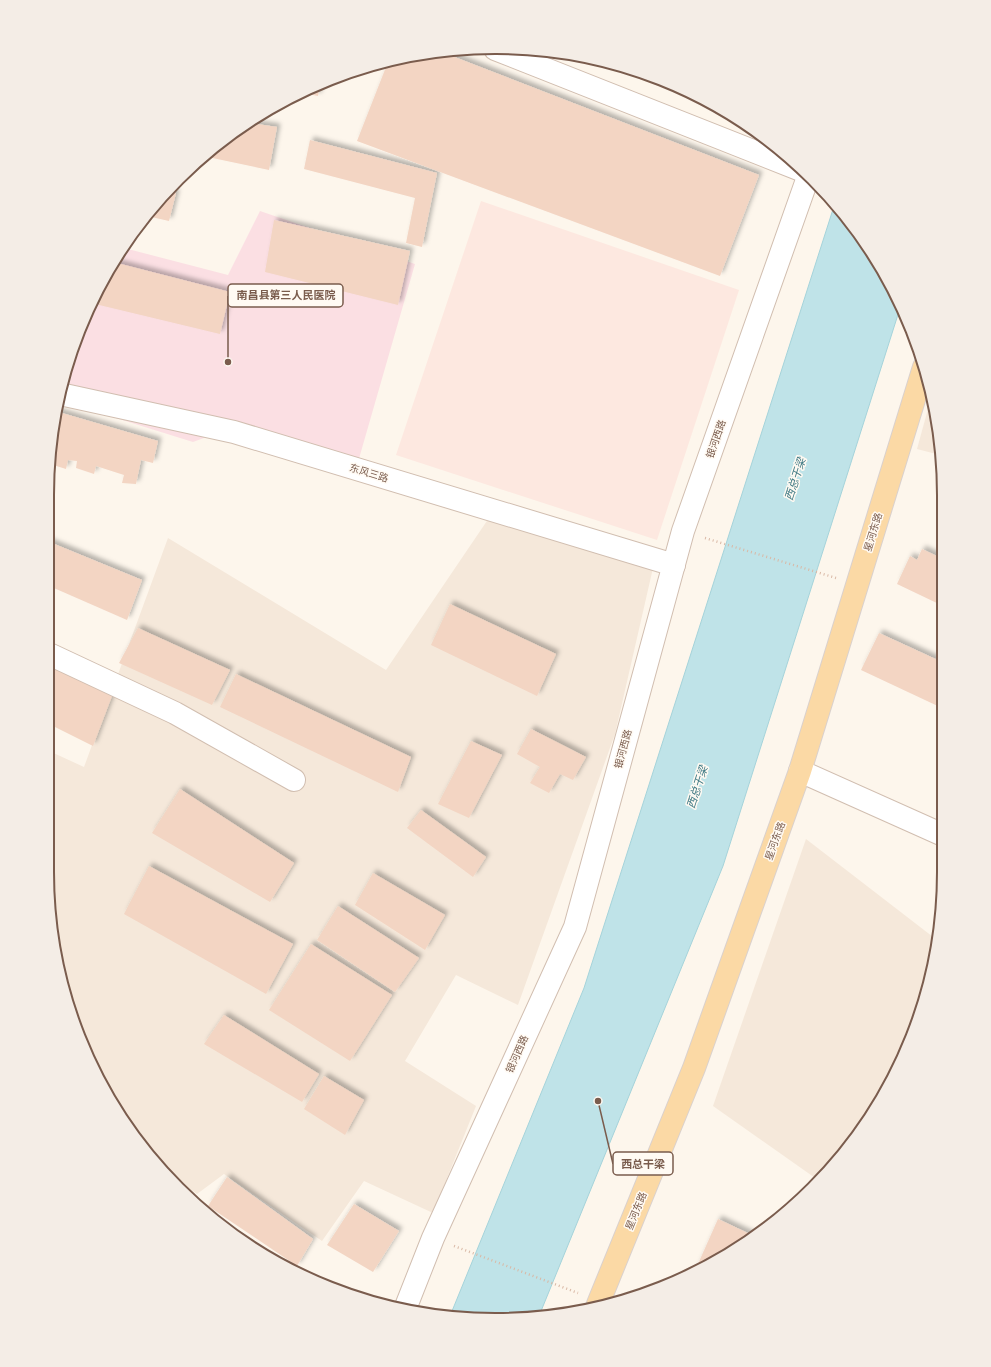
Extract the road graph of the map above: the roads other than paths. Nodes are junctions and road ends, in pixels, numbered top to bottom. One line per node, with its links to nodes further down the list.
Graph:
1 (509, 54): 2 (street)
2 (788, 165)
3 (806, 182): 6 (street, 银河西路)
4 (921, 377): 8 (main road, 星河东路)
5 (65, 395): 6 (street, 东风三路)
6 (674, 565): 12 (street, 银河西路)
7 (54, 656): 9 (street)
8 (800, 771): 10 (street); 11 (main road, 星河东路)
9 (294, 780)
10 (937, 833)
11 (600, 1300)
12 (407, 1304)

